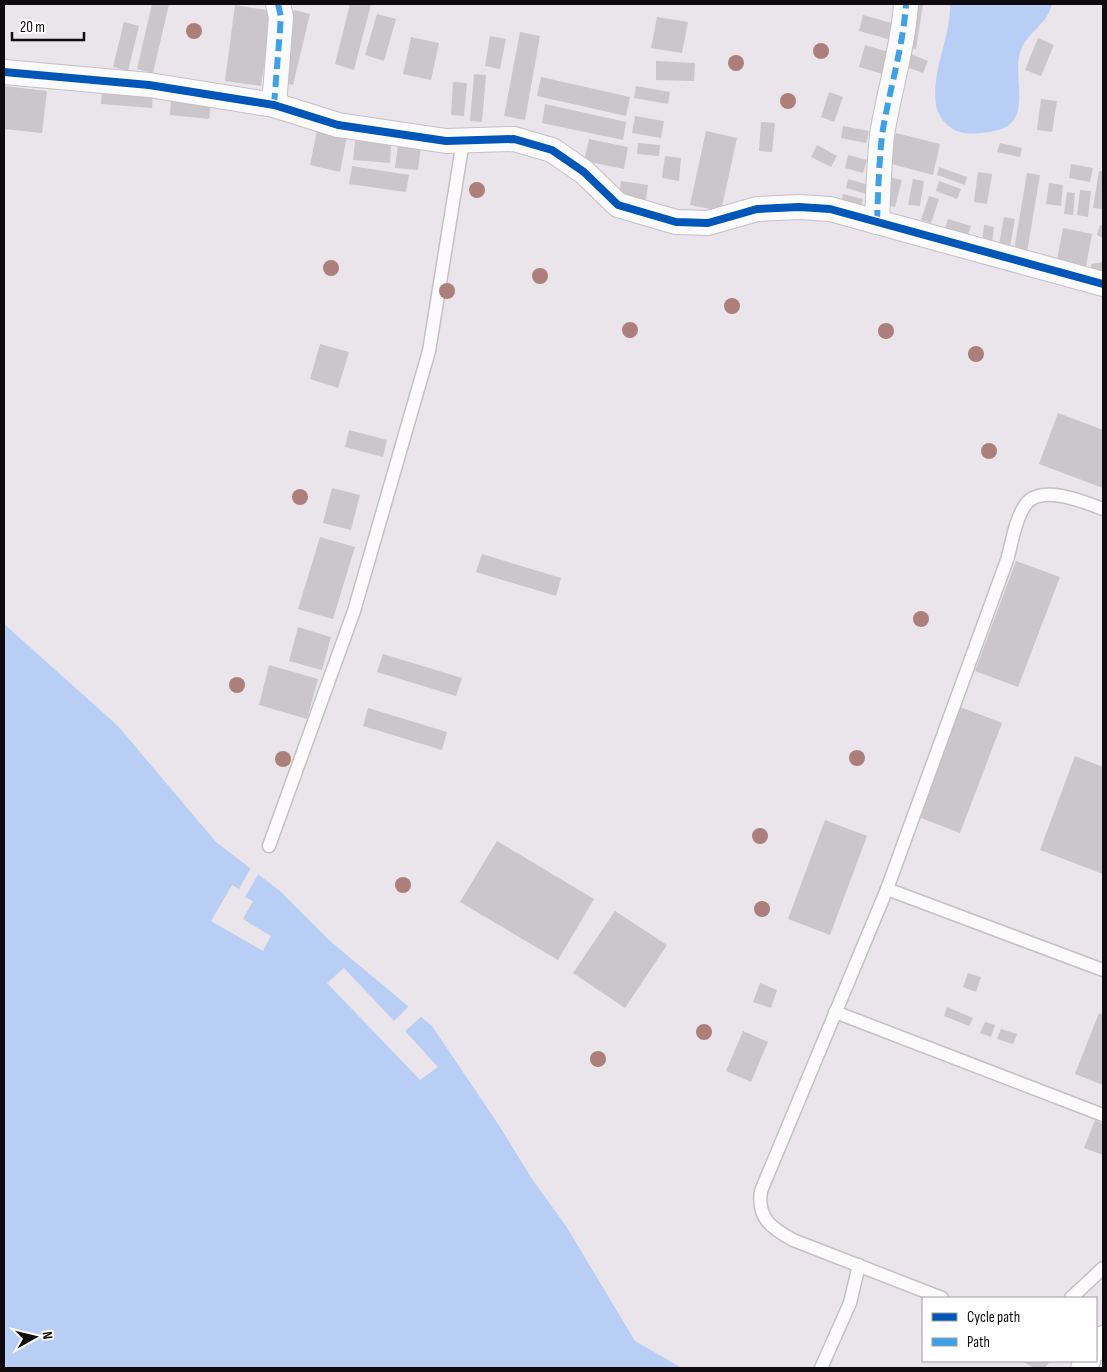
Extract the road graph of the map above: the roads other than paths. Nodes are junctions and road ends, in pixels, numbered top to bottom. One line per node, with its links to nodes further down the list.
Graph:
1 (278, 4): 4 (street)
2 (906, 4): 6 (street)
3 (4, 72): 4 (street)
4 (274, 105): 5 (street)
5 (463, 140): 6 (street); 9 (lane)
6 (877, 222): 7 (street)
7 (1103, 284)
8 (1103, 509): 10 (lane)
9 (269, 846)
10 (887, 889): 11 (lane); 12 (lane)
11 (1103, 970)
12 (835, 1012): 13 (lane); 14 (lane)
13 (1103, 1115)
14 (859, 1265): 16 (lane); 18 (lane)
15 (1103, 1268): 17 (lane)
16 (939, 1297)
17 (1072, 1297)
18 (821, 1368)

